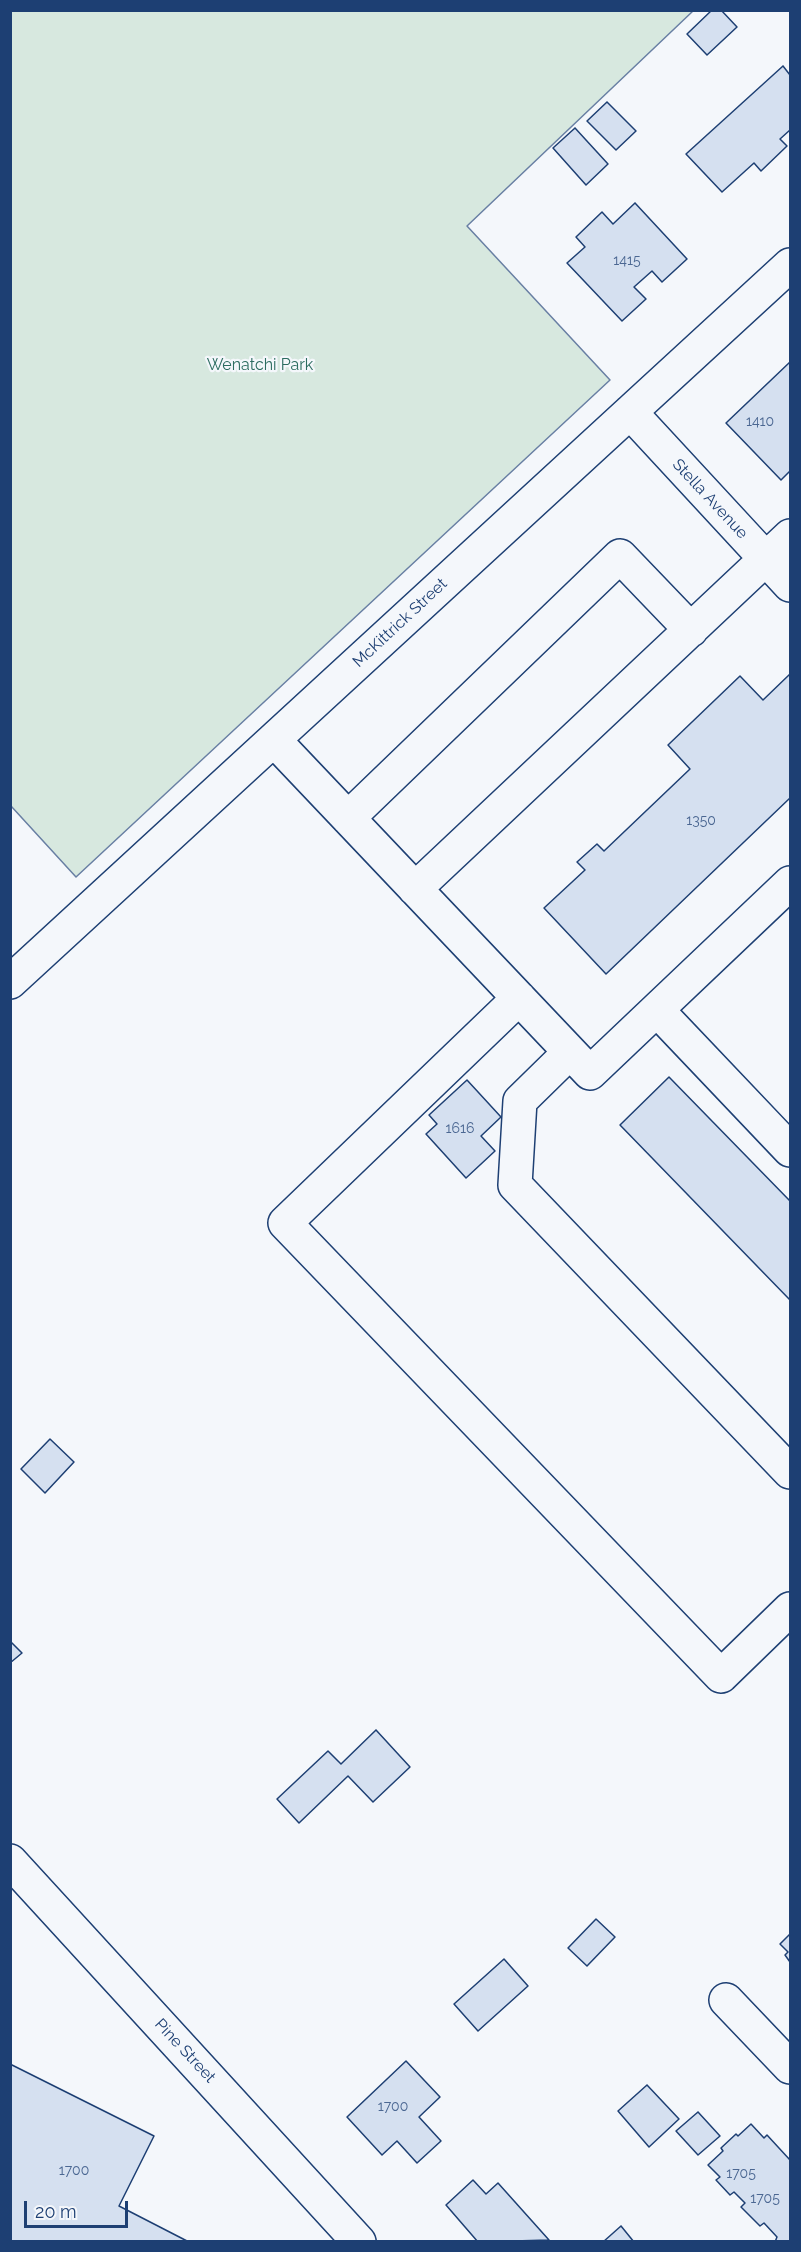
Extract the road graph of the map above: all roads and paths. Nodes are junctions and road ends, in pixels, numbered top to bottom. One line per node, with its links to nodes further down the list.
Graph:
1 (790, 265): 2 (street, McKittrick Street)
2 (630, 412): 4 (street, Stella Avenue); 7 (street, McKittrick Street)
3 (790, 536): 4 (street)
4 (766, 560): 5 (street, Stella Avenue); 6 (street)
5 (790, 585)
6 (691, 630): 8 (street); 10 (street)
7 (274, 740): 8 (street); 11 (street, McKittrick Street)
8 (348, 818): 10 (street)
9 (790, 884): 13 (street)
10 (415, 889): 12 (street)
11 (10, 982)
12 (519, 999): 14 (street); 17 (street)
13 (657, 1010): 14 (street); 15 (street)
14 (570, 1052): 16 (street)
15 (790, 1150)
16 (790, 1472)
17 (790, 1609)
18 (10, 1861): 21 (street, Pine Street)
19 (726, 2000): 20 (street)
20 (790, 2067)
21 (359, 2241)

